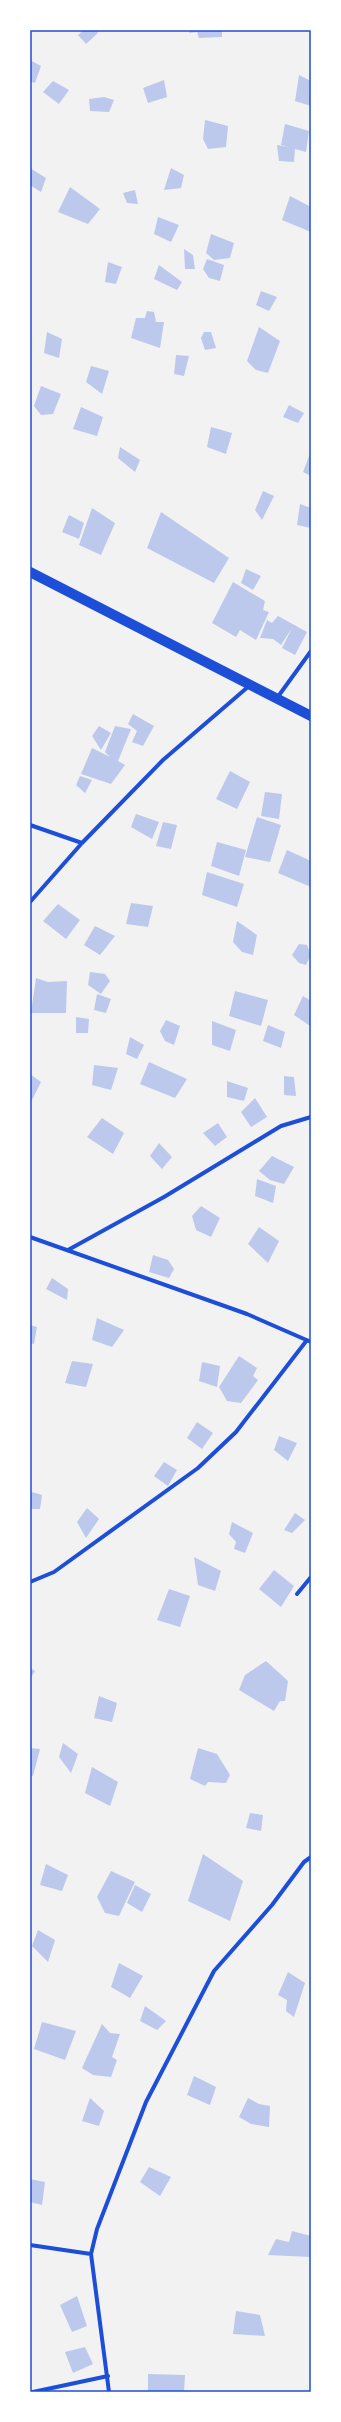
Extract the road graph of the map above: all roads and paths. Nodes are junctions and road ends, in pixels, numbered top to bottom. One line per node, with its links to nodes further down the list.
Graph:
1 (30, 572): 3 (main road)
2 (311, 651): 4 (street)
3 (250, 685): 4 (main road); 7 (street)
4 (277, 699): 5 (main road)
5 (311, 716)
6 (30, 824): 7 (street)
7 (82, 843): 8 (street)
8 (30, 902)
9 (311, 1117): 11 (street)
10 (30, 1237): 11 (street)
11 (68, 1250): 12 (street)
12 (309, 1341): 14 (street)
13 (311, 1577): 15 (street)
14 (30, 1582)
15 (297, 1594)
16 (311, 1858): 18 (street)
17 (30, 2245): 18 (street)
18 (91, 2254): 19 (street)
19 (108, 2376): 20 (street); 21 (street)
20 (33, 2392)
21 (109, 2392)

